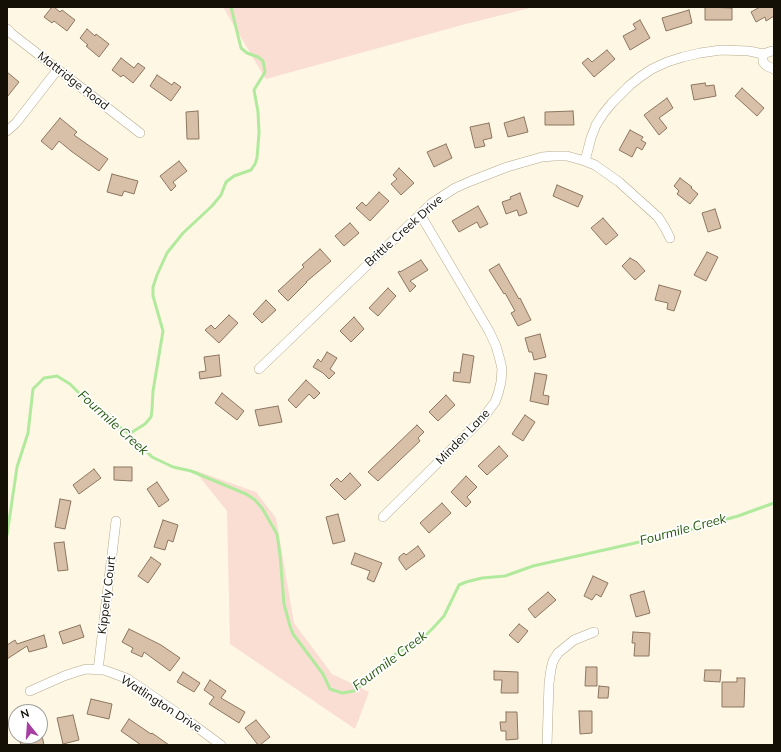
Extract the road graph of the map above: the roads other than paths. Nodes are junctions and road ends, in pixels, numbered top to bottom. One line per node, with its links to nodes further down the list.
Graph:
1 (7, 29): 4 (street, Mattridge Road)
2 (774, 51): 3 (street)
3 (763, 54): 5 (street); 8 (street)
4 (58, 69): 6 (street); 7 (street, Mattridge Road)
5 (774, 69)
6 (7, 130)
7 (140, 133)
8 (585, 161): 9 (street, Brittle Creek Drive); 10 (street, Brittle Creek Drive)
9 (420, 214): 11 (street, Brittle Creek Drive); 12 (street, Minden Lane)
10 (670, 238)
11 (259, 369)
12 (383, 517)
13 (116, 521): 15 (street, Kipperly Court)
14 (594, 632): 18 (street)
15 (98, 670): 16 (street, Watlington Drive); 17 (street, Watlington Drive)
16 (30, 691)
17 (221, 745)
18 (548, 745)

